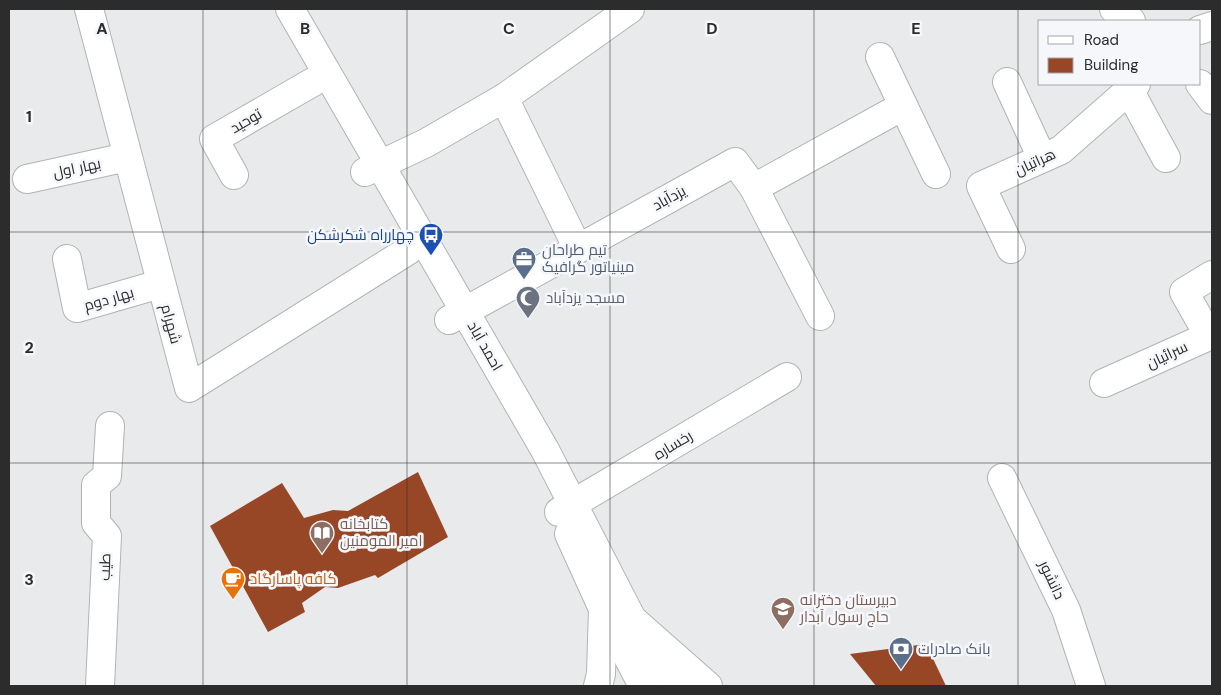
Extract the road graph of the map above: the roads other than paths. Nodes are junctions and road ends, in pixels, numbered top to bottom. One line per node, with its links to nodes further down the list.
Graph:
1 (89, 9): 15 (street, شهرام)
2 (271, 9): 8 (street, احمد آباد)
3 (290, 9): 18 (street, احمد آباد)
4 (630, 9): 12 (street)
5 (1114, 9): 6 (street)
6 (1130, 20)
7 (880, 57): 14 (street)
8 (313, 82): 18 (street, احمد آباد); 20 (street, توحید)
9 (1007, 82): 16 (street)
10 (1201, 85): 13 (street)
11 (1132, 87): 16 (street, هراتیان); 17 (street)
12 (504, 98): 18 (street); 23 (street)
13 (1212, 100)
14 (903, 106): 19 (street); 22 (street)
15 (127, 157): 21 (street, بهار اول); 28 (street, شهرام)
16 (1042, 158): 24 (street, هراتیان)
17 (1166, 158)
18 (373, 168): 25 (street, احمد آباد); 29 (street, احمد آباد)
19 (936, 174)
20 (234, 175)
21 (27, 179)
22 (754, 188): 23 (street, یزدآباد); 30 (street, یزدآباد)
23 (578, 249): 29 (street, یزدآباد)
24 (1011, 249)
25 (409, 250): 28 (street, شهرام); 29 (street, احمد آباد)
26 (67, 259): 28 (street, بهار دوم)
27 (1212, 276): 32 (street, سرائیان)
28 (160, 284)
29 (457, 315): 35 (street, احمد آباد)
30 (820, 316)
31 (787, 377): 35 (street, رخساره)
32 (1104, 383)
33 (110, 426): 38 (street, طیب)
34 (1002, 478): 43 (street, دانشور)
35 (566, 508): 36 (street, احمد آباد); 37 (street, احمد آباد)
36 (603, 609): 39 (street); 40 (street, احمد آباد)
37 (632, 619): 41 (street, احمد آباد); 42 (street)
38 (100, 686)
39 (598, 686)
40 (643, 686)
41 (674, 686)
42 (708, 686)
43 (1091, 686)

